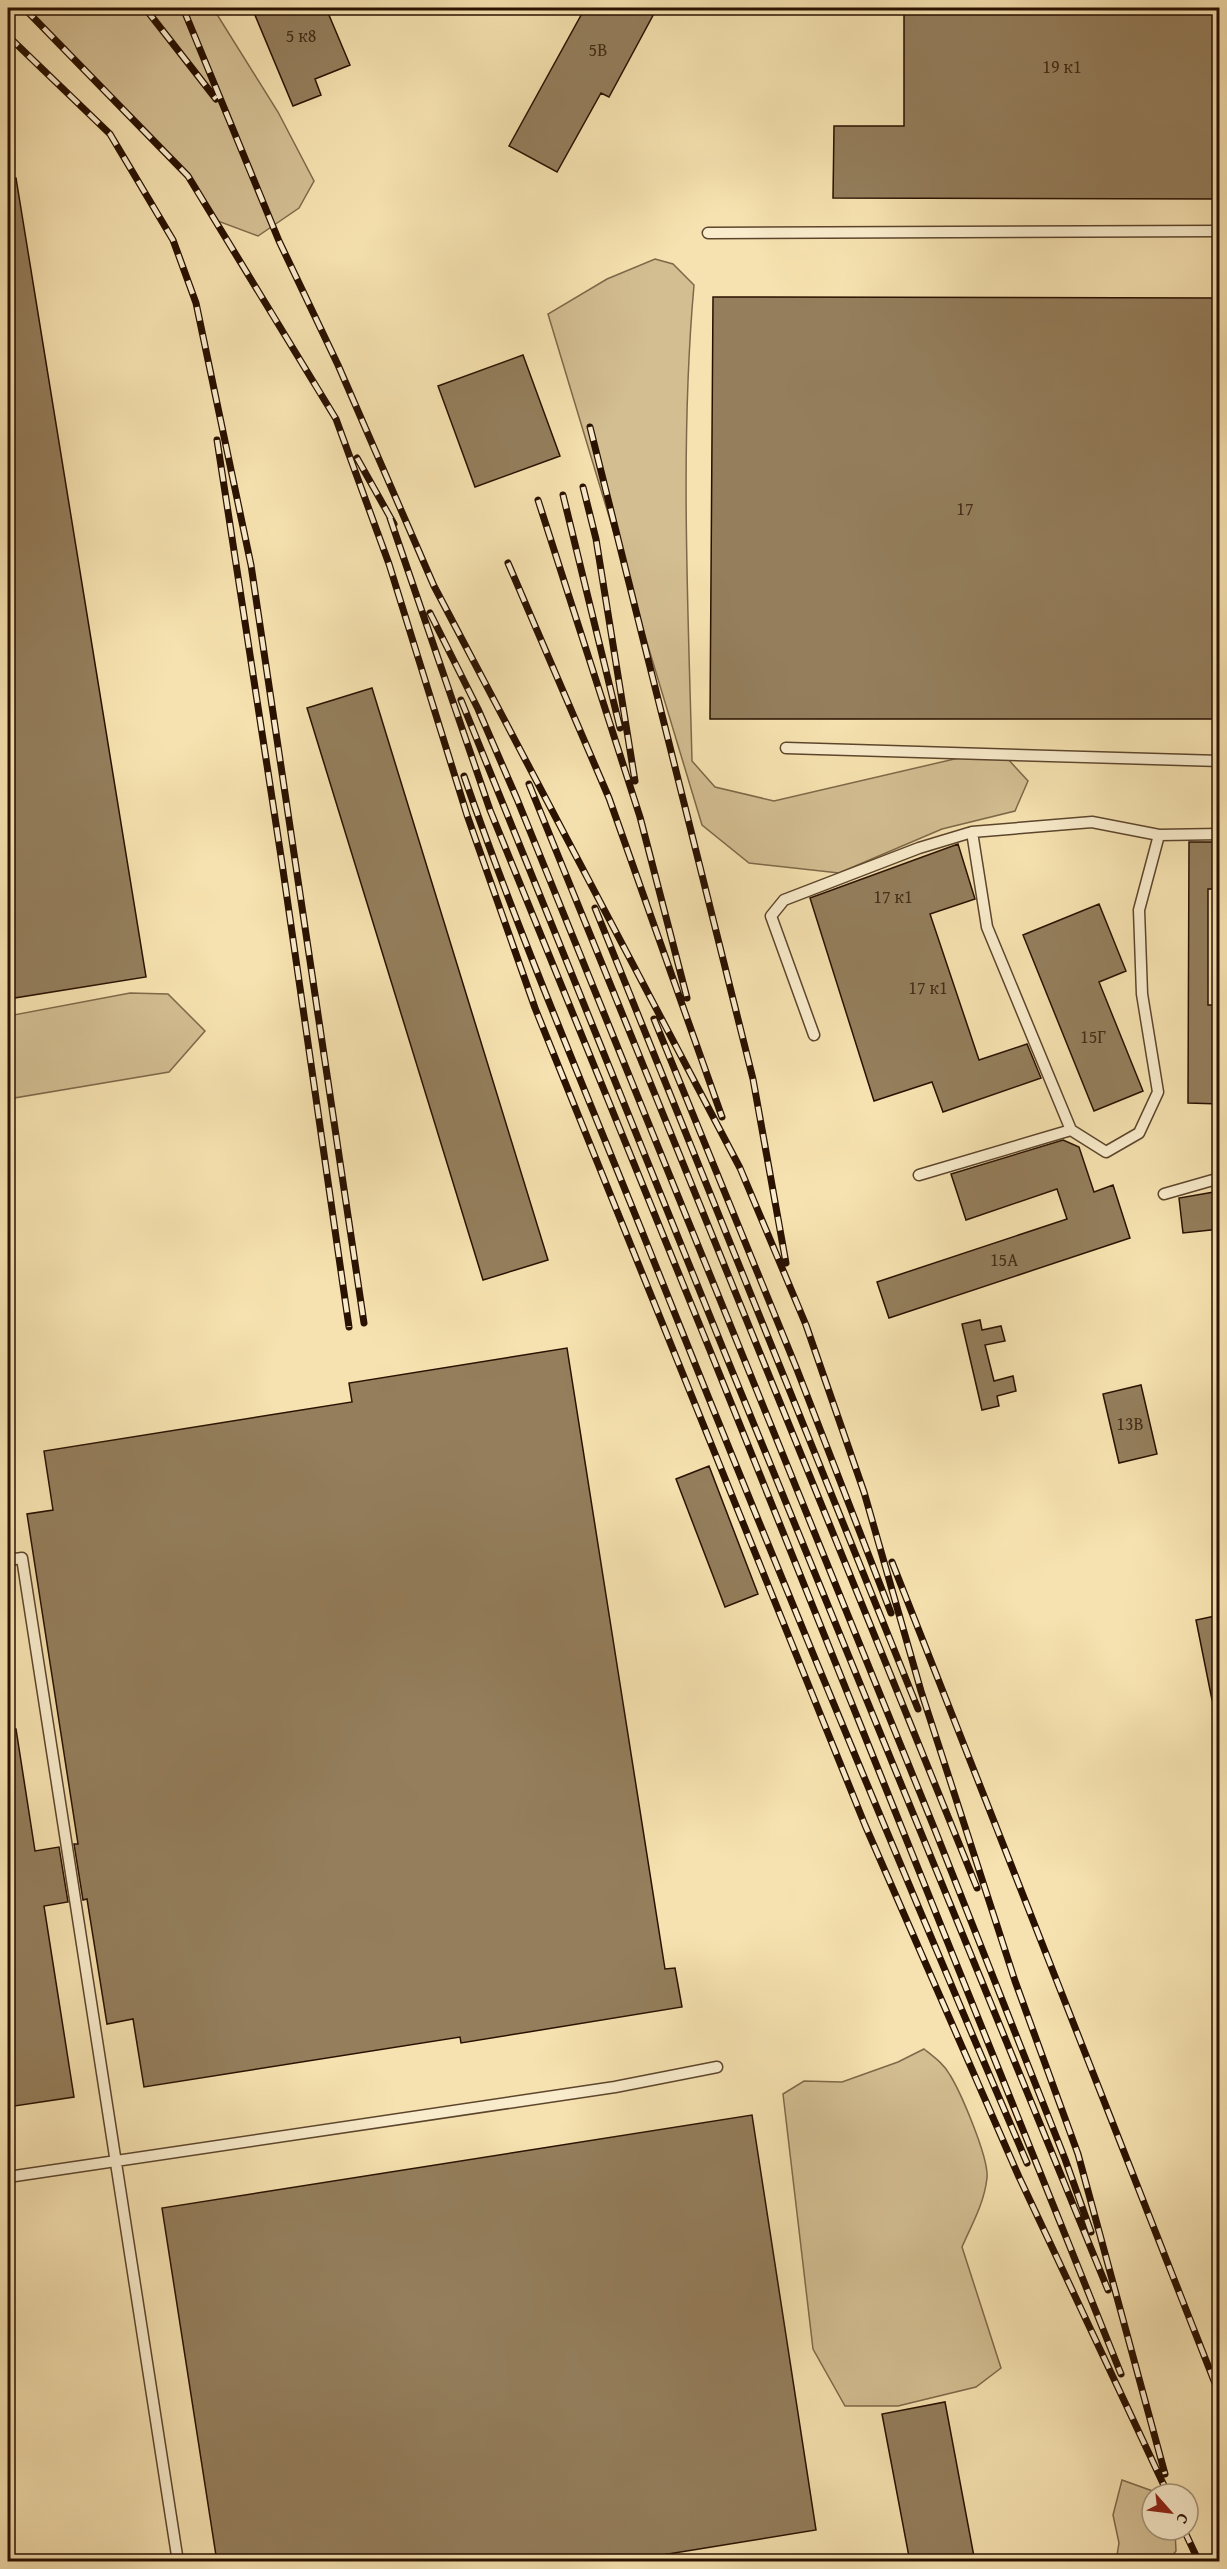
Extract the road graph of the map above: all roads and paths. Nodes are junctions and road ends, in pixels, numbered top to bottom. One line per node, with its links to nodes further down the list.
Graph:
1 (1220, 231): 2 (lane)
2 (708, 233)
3 (786, 748): 4 (lane)
4 (1220, 761)
5 (972, 832): 7 (lane); 8 (lane); 9 (lane)
6 (1220, 834): 7 (lane)
7 (1159, 835): 9 (lane)
8 (814, 1035)
9 (1071, 1130): 10 (lane)
10 (919, 1175)
11 (1220, 1178): 12 (lane)
12 (1164, 1194)
13 (8, 1560): 15 (lane)
14 (717, 2067): 15 (lane)
15 (116, 2160): 16 (lane); 17 (lane)
16 (8, 2177)
17 (178, 2562)

